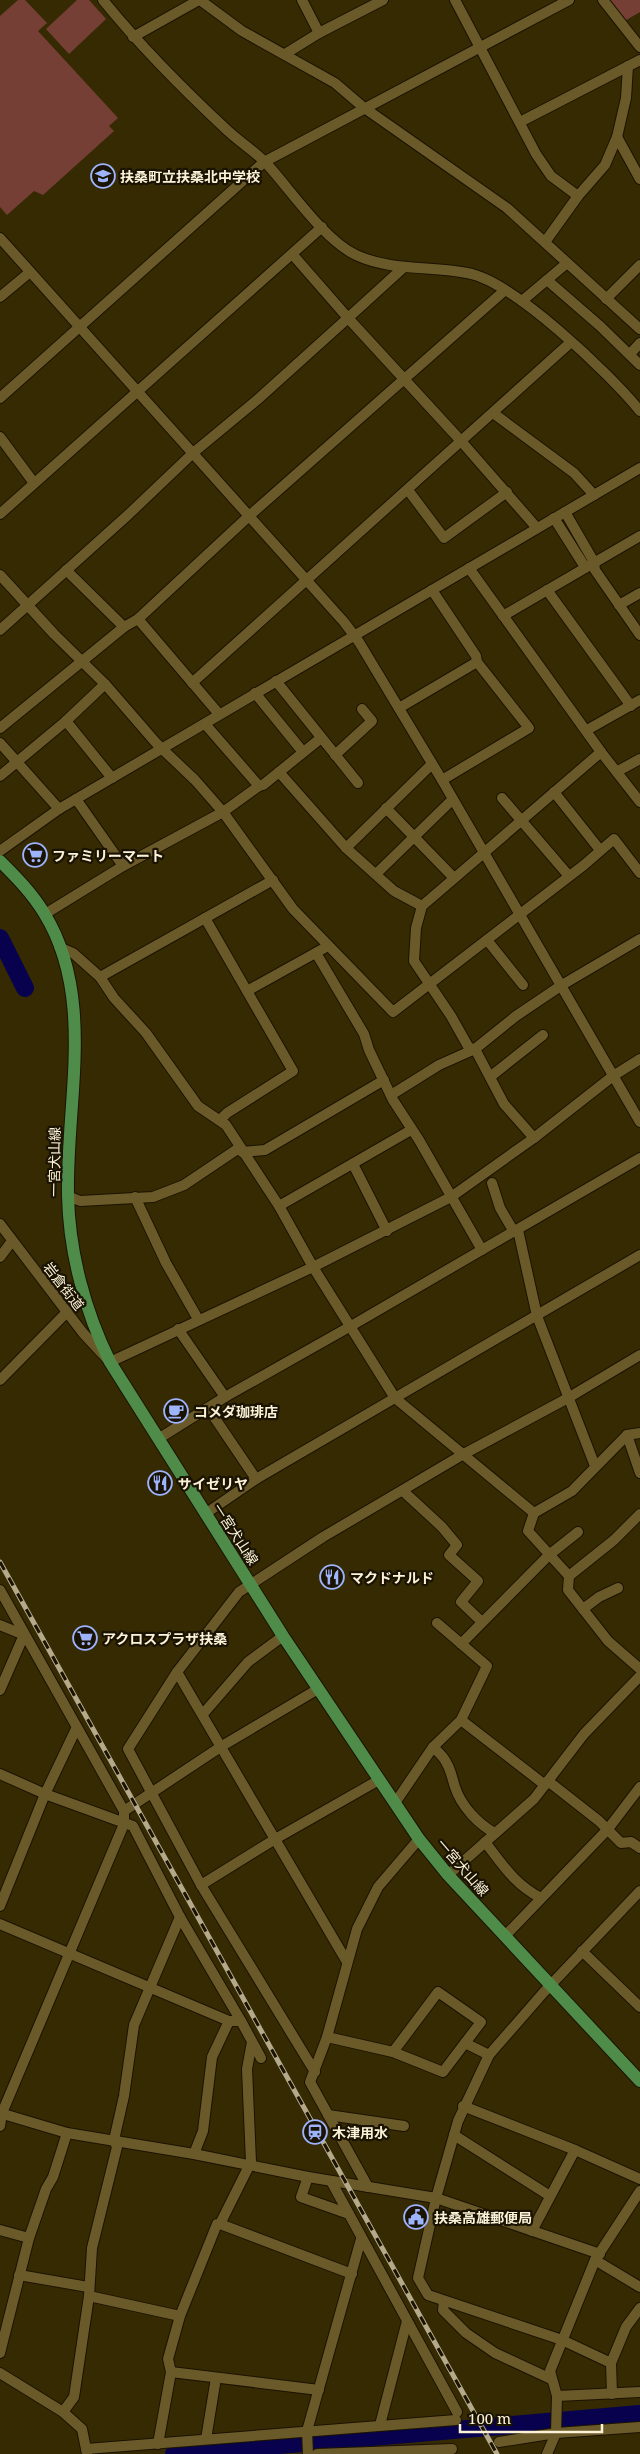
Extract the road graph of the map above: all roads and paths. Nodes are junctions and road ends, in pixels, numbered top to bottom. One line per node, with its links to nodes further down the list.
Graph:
1 (103, 0): 9 (street)
2 (199, 0): 9 (street); 12 (street)
3 (302, 0): 8 (street)
4 (384, 0): 8 (street)
5 (455, 0): 10 (street)
6 (569, 0): 10 (street)
7 (603, 0): 11 (street)
8 (320, 33): 12 (street)
9 (133, 37): 18 (street)
10 (480, 47): 15 (street); 16 (street)
11 (640, 47)
12 (285, 54): 15 (street)
13 (640, 60): 14 (street)
14 (628, 66): 16 (street); 17 (street)
15 (363, 107): 18 (street); 23 (street)
16 (520, 122): 20 (street)
17 (617, 137): 19 (street); 20 (street)
18 (264, 162): 21 (street); 35 (street)
19 (640, 179)
20 (578, 196): 23 (street)
21 (322, 227): 24 (street); 27 (street)
22 (0, 238): 28 (street)
23 (545, 242): 25 (street)
24 (293, 255): 34 (street); 42 (street)
25 (567, 263): 29 (street); 32 (street)
26 (640, 265): 32 (street)
27 (404, 267): 30 (street); 34 (street)
28 (30, 272): 31 (street); 35 (street)
29 (547, 280): 33 (street); 39 (street)
30 (504, 291): 33 (street); 41 (street)
31 (0, 297)
32 (606, 299): 36 (street)
33 (522, 301): 37 (street)
34 (348, 318): 41 (street); 48 (street)
35 (79, 326): 42 (street); 43 (street)
36 (640, 330)
37 (571, 342): 44 (street); 45 (street)
38 (640, 343): 39 (street)
39 (630, 354): 40 (street)
40 (640, 365)
41 (405, 379): 47 (street); 56 (street)
42 (138, 391): 48 (street); 50 (street)
43 (0, 398)
44 (640, 411)
45 (493, 413): 47 (street); 53 (street)
46 (0, 436): 50 (street)
47 (461, 441): 51 (street); 52 (street)
48 (193, 453): 56 (street); 62 (street)
49 (640, 468): 53 (street)
50 (34, 483): 55 (street)
51 (408, 490): 52 (street); 64 (street)
52 (507, 492): 58 (street)
53 (594, 495): 54 (street)
54 (565, 512): 57 (street); 60 (street)
55 (0, 514)
56 (250, 516): 64 (street); 71 (street)
57 (554, 518): 58 (street); 60 (street)
58 (537, 528): 61 (street)
59 (640, 536): 60 (street)
60 (590, 565): 66 (street); 69 (street)
61 (469, 568): 65 (street); 70 (street)
62 (66, 570): 68 (street); 72 (street)
63 (0, 575): 68 (street)
64 (305, 581): 75 (street); 79 (street)
65 (432, 590): 75 (street); 77 (street)
66 (547, 590): 70 (street); 83 (street)
67 (640, 593): 69 (street)
68 (28, 605): 73 (street); 76 (street)
69 (619, 605): 74 (street)
70 (503, 616): 90 (street)
71 (138, 619): 72 (street); 79 (street)
72 (124, 627): 76 (street)
73 (0, 630)
74 (640, 635)
75 (354, 636): 78 (street); 84 (street)
76 (84, 661): 80 (street); 89 (street)
77 (477, 662): 84 (street); 104 (street)
78 (276, 681): 81 (street); 91 (street)
79 (192, 683): 86 (street)
80 (105, 684): 87 (street); 93 (street)
81 (255, 693): 86 (street); 94 (street)
82 (640, 700): 83 (street)
83 (631, 706): 90 (street)
84 (399, 708): 99 (street)
85 (362, 709): 96 (street)
86 (219, 714): 88 (street)
87 (66, 721): 98 (street); 103 (street)
88 (205, 724): 93 (street); 106 (street)
89 (0, 728)
90 (587, 730): 95 (street)
91 (321, 738): 94 (street); 96 (street)
92 (0, 743): 98 (street)
93 (163, 748): 103 (street); 114 (street)
94 (303, 752): 101 (street)
95 (601, 752): 100 (street); 107 (street)
96 (335, 755): 105 (street)
97 (640, 759): 100 (street)
98 (17, 761): 102 (street); 113 (street)
99 (432, 764): 104 (street); 112 (street)
100 (618, 771): 111 (street)
101 (279, 772): 106 (street); 117 (street)
102 (0, 776)
103 (112, 778): 109 (street)
104 (442, 780): 110 (street)
105 (358, 782)
106 (259, 786): 114 (street)
107 (554, 792): 115 (street); 118 (street)
108 (502, 798): 115 (street)
109 (76, 799): 113 (street); 122 (street)
110 (452, 800): 116 (street); 120 (street)
111 (640, 802)
112 (386, 808): 116 (street); 117 (street)
113 (58, 809): 119 (street)
114 (223, 812): 122 (street); 127 (street)
115 (522, 820): 120 (street); 125 (street)
116 (414, 837): 124 (street); 126 (street)
117 (346, 848): 124 (street)
118 (600, 850): 123 (street); 125 (street)
119 (0, 851)
120 (484, 853): 126 (street); 130 (street)
121 (0, 861): 129 (main road, 一宮犬山線)
122 (123, 866): 129 (street)
123 (640, 873)
124 (376, 874): 128 (street)
125 (569, 876): 130 (street)
126 (454, 878): 128 (street)
127 (272, 880): 131 (street); 134 (street)
128 (422, 906): 138 (street)
129 (45, 914): 135 (main road, 一宮犬山線)
130 (520, 915): 133 (street); 140 (street)
131 (204, 918): 137 (street); 141 (street)
132 (640, 939): 140 (street)
133 (487, 940): 138 (street); 139 (street)
134 (328, 946): 136 (street); 138 (street)
135 (59, 947): 137 (street); 157 (main road, 一宮犬山線)
136 (316, 953): 141 (street); 147 (street)
137 (100, 977): 149 (street)
138 (430, 984): 143 (street)
139 (523, 985)
140 (562, 985): 143 (street); 145 (street)
141 (247, 991): 149 (street)
142 (543, 1035): 146 (street)
143 (474, 1049): 146 (street); 148 (street)
144 (640, 1059): 145 (street)
145 (613, 1076): 150 (street); 152 (street)
146 (490, 1077): 152 (street)
147 (384, 1080): 148 (street); 153 (street)
148 (391, 1095): 151 (street)
149 (220, 1120): 153 (street)
150 (640, 1122)
151 (412, 1130): 155 (street); 159 (street)
152 (534, 1138): 159 (street)
153 (241, 1150): 158 (street); 160 (street)
154 (640, 1158): 163 (street)
155 (354, 1164): 160 (street); 162 (street)
156 (492, 1183): 163 (street)
157 (68, 1196): 158 (street); 175 (main road, 一宮犬山線)
158 (135, 1197): 171 (street)
159 (451, 1197): 162 (street); 165 (street)
160 (279, 1206): 168 (street)
161 (0, 1224): 164 (street, 岩倉街道)
162 (387, 1231): 168 (street)
163 (516, 1231): 165 (street); 170 (street)
164 (12, 1241): 167 (street); 169 (street, 岩倉街道)
165 (482, 1250): 172 (street)
166 (640, 1255): 170 (street)
167 (0, 1257)
168 (314, 1267): 171 (street); 172 (street)
169 (68, 1311): 175 (street, 岩倉街道); 176 (street)
170 (537, 1316): 178 (street); 179 (street)
171 (198, 1320): 173 (street)
172 (351, 1326): 177 (street); 178 (street)
173 (178, 1329): 175 (street); 177 (street)
174 (640, 1355): 179 (street)
175 (110, 1362): 183 (main road, 一宮犬山線)
176 (0, 1380)
177 (225, 1396): 180 (street)
178 (395, 1398): 184 (street); 187 (street)
179 (568, 1398): 184 (street); 185 (street)
180 (208, 1408): 183 (street); 187 (street)
181 (640, 1434): 182 (street)
182 (626, 1435): 185 (street); 186 (street)
183 (158, 1439): 190 (main road, 一宮犬山線)
184 (462, 1455): 188 (street); 189 (street)
185 (595, 1466): 189 (street)
186 (640, 1473)
187 (256, 1479): 190 (street)
188 (402, 1491): 195 (street); 199 (street)
189 (534, 1513): 193 (street)
190 (204, 1514): 195 (main road, 一宮犬山線)
191 (640, 1514): 194 (street)
192 (578, 1532): 193 (street)
193 (549, 1554): 194 (street); 199 (street)
194 (570, 1576): 198 (street)
195 (250, 1584): 203 (main road, 一宮犬山線); 206 (street)
196 (618, 1588): 198 (street)
197 (0, 1590): 202 (street)
198 (583, 1609): 205 (street)
199 (482, 1622): 204 (street)
200 (436, 1623): 204 (street)
201 (0, 1625): 202 (street)
202 (24, 1635): 209 (street); 212 (street)
203 (283, 1636): 208 (main road, 一宮犬山線); 210 (street)
204 (461, 1644): 211 (street)
205 (640, 1669)
206 (177, 1672): 210 (street); 220 (street)
207 (640, 1676): 217 (street)
208 (318, 1689): 213 (street); 216 (main road, 一宮犬山線)
209 (0, 1690)
210 (203, 1714): 213 (street)
211 (461, 1720): 214 (street); 217 (street)
212 (76, 1729): 219 (street); 222 (street)
213 (222, 1746): 220 (street); 226 (street)
214 (433, 1747): 221 (street); 225 (street)
215 (0, 1774): 219 (street)
216 (379, 1780): 221 (main road, 一宮犬山線); 226 (street)
217 (547, 1783): 224 (street); 225 (street)
218 (640, 1787): 224 (street)
219 (46, 1794): 223 (street); 234 (street)
220 (152, 1794): 222 (street); 231 (street)
221 (395, 1804): 227 (main road, 一宮犬山線)
222 (124, 1810): 223 (street)
223 (124, 1824): 235 (street); 239 (street)
224 (608, 1829): 229 (street); 233 (street)
225 (495, 1833): 228 (street)
226 (276, 1838): 231 (street); 240 (street)
227 (419, 1839): 230 (main road, 一宮犬山線); 240 (street)
228 (485, 1842): 230 (street); 233 (street)
229 (640, 1848)
230 (448, 1875): 237 (main road, 一宮犬山線)
231 (202, 1885): 252 (street)
232 (639, 1894): 238 (street)
233 (541, 1898): 237 (street)
234 (0, 1906)
235 (180, 1917): 242 (street); 245 (street)
236 (0, 1924): 239 (street)
237 (505, 1936): 241 (main road, 一宮犬山線)
238 (582, 1951): 241 (street); 243 (street)
239 (70, 1954): 242 (street); 255 (street)
240 (347, 1962): 246 (street)
241 (551, 1985): 250 (street); 253 (main road, 一宮犬山線)
242 (150, 1987): 244 (street); 261 (street)
243 (640, 2008)
244 (229, 2021): 245 (street); 263 (street)
245 (240, 2021): 247 (street)
246 (327, 2037): 249 (street); 252 (street)
247 (252, 2042): 251 (street); 264 (street)
248 (465, 2043): 249 (street); 249 (street); 250 (street)
249 (393, 2052)
250 (489, 2055): 254 (street)
251 (261, 2058)
252 (315, 2072): 256 (street)
253 (640, 2081)
254 (463, 2106): 260 (street); 262 (street)
255 (1, 2113): 257 (street); 259 (street)
256 (328, 2115): 258 (street); 268 (street)
257 (0, 2126)
258 (404, 2126)
259 (67, 2133): 261 (street); 276 (street)
260 (454, 2135): 270 (street); 271 (street)
261 (114, 2140): 263 (street); 282 (street)
262 (575, 2150): 266 (street); 270 (street)
263 (194, 2154): 264 (street)
264 (249, 2165): 265 (street); 273 (street)
265 (308, 2178): 267 (street); 272 (street)
266 (640, 2179)
267 (331, 2181): 268 (street); 272 (street)
268 (368, 2187): 271 (street)
269 (640, 2191): 278 (street)
270 (550, 2196): 275 (street)
271 (436, 2198): 275 (street); 283 (street)
272 (349, 2214): 277 (street)
273 (220, 2224): 279 (street); 285 (street)
274 (0, 2230): 276 (street)
275 (532, 2231): 278 (street)
276 (29, 2238): 280 (street)
277 (361, 2239): 279 (street); 286 (street)
278 (597, 2257): 281 (street); 287 (street)
279 (352, 2274): 294 (street)
280 (20, 2275): 282 (street); 288 (street)
281 (640, 2287)
282 (88, 2291): 285 (street); 298 (street)
283 (444, 2301): 287 (street); 293 (street)
284 (640, 2308): 289 (street)
285 (180, 2316): 290 (street)
286 (406, 2321): 299 (street); 299 (street)
287 (562, 2340): 289 (street); 293 (street)
288 (0, 2353)
289 (611, 2363): 296 (street)
290 (172, 2372): 292 (street); 305 (street)
291 (0, 2373): 298 (street)
292 (216, 2378): 294 (street); 303 (street)
293 (551, 2379): 297 (street)
294 (319, 2390): 301 (street)
295 (640, 2392): 296 (street)
296 (612, 2394): 297 (street)
297 (557, 2396): 302 (street)
298 (63, 2412): 307 (street)
299 (380, 2425): 301 (street)
300 (640, 2427): 302 (street)
301 (307, 2432): 303 (street); 308 (street)
302 (556, 2433): 304 (street); 309 (street)
303 (206, 2439): 305 (street)
304 (499, 2442)
305 (158, 2444): 307 (street)
306 (452, 2449): 308 (street)
307 (87, 2452)
308 (311, 2453)
309 (547, 2454)

